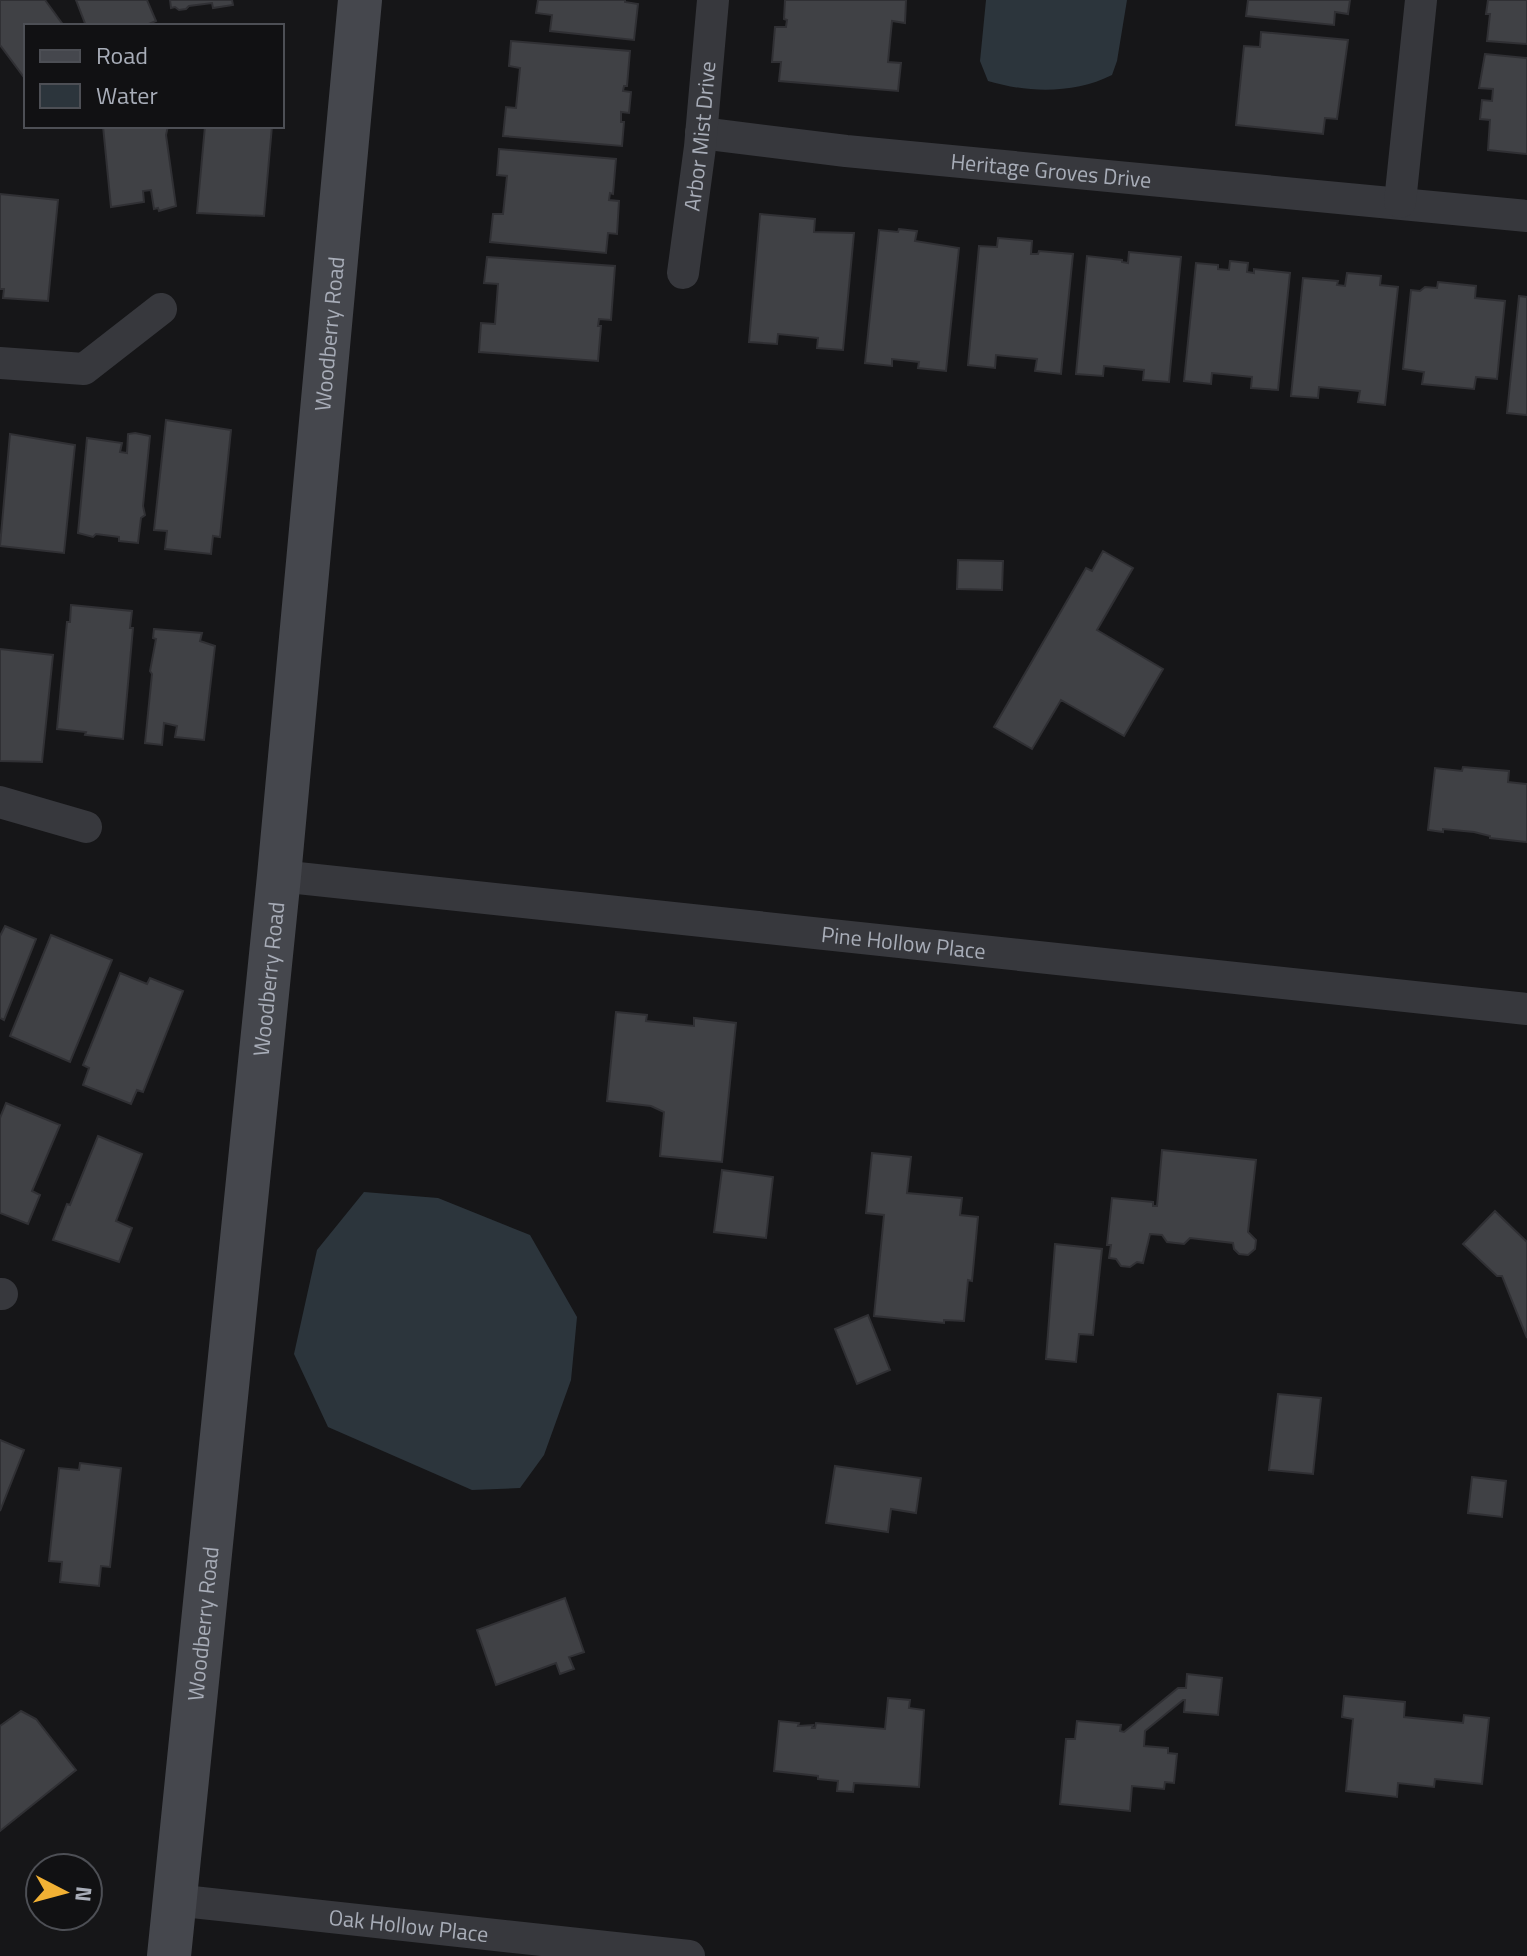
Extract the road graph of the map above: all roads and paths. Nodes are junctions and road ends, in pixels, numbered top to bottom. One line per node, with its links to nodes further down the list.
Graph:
1 (360, 0): 12 (street, Woodberry Road)
2 (713, 0): 4 (street, Arbor Mist Drive)
3 (1421, 0): 5 (street)
4 (701, 133): 5 (street, Heritage Groves Drive); 7 (street, Arbor Mist Drive)
5 (1400, 202): 6 (street, Heritage Groves Drive)
6 (1527, 216)
7 (683, 273)
8 (161, 309): 9 (street)
9 (0, 363)
10 (0, 802): 11 (street)
11 (86, 827)
12 (279, 876): 13 (street, Pine Hollow Place); 14 (street, Woodberry Road)
13 (1527, 1009)
14 (174, 1900): 15 (street, Woodberry Road); 16 (street, Oak Hollow Place)
15 (169, 1956)
16 (689, 1956)

